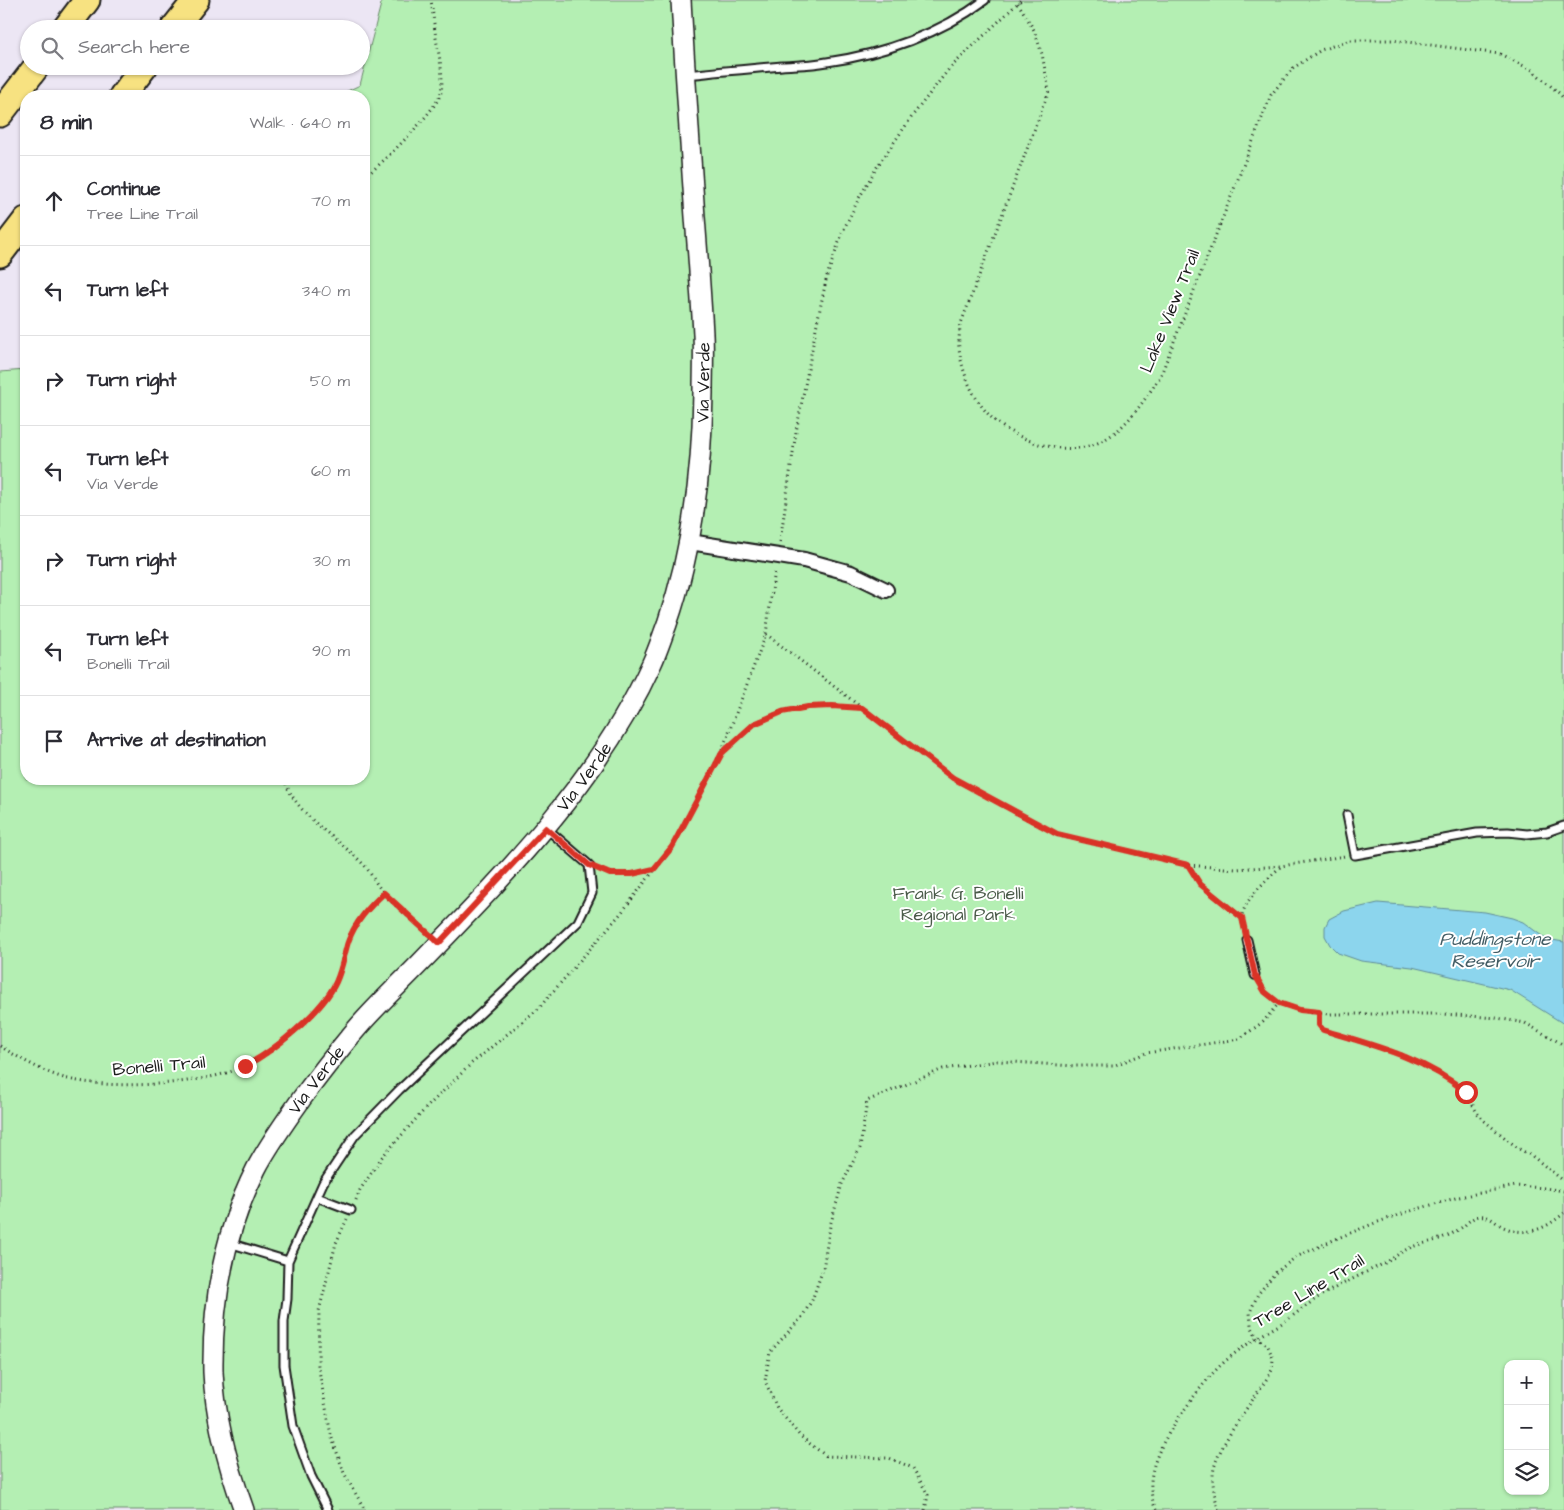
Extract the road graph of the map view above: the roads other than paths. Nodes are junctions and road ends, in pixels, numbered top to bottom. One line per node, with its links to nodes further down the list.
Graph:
1 (87, 0): 5 (highway)
2 (196, 0): 6 (highway)
3 (681, 0): 9 (main road, Via Verde)
4 (985, 0): 9 (lane)
5 (72, 20)
6 (180, 20)
7 (30, 75): 11 (highway)
8 (138, 75): 10 (highway)
9 (685, 75): 14 (main road, Via Verde)
10 (127, 90)
11 (0, 114)
12 (20, 228): 13 (highway)
13 (0, 254)
14 (690, 542): 15 (street, bridge); 18 (main road, Via Verde)
15 (886, 590)
16 (1347, 815): 17 (lane)
17 (1564, 826)
18 (546, 828): 21 (lane); 23 (main road, Via Verde)
19 (1247, 940): 20 (lane)
20 (1255, 975)
21 (317, 1197): 22 (lane); 24 (lane)
22 (351, 1210)
23 (228, 1242): 24 (lane); 25 (main road, Via Verde)
24 (288, 1261): 26 (lane)
25 (244, 1510)
26 (328, 1510)

